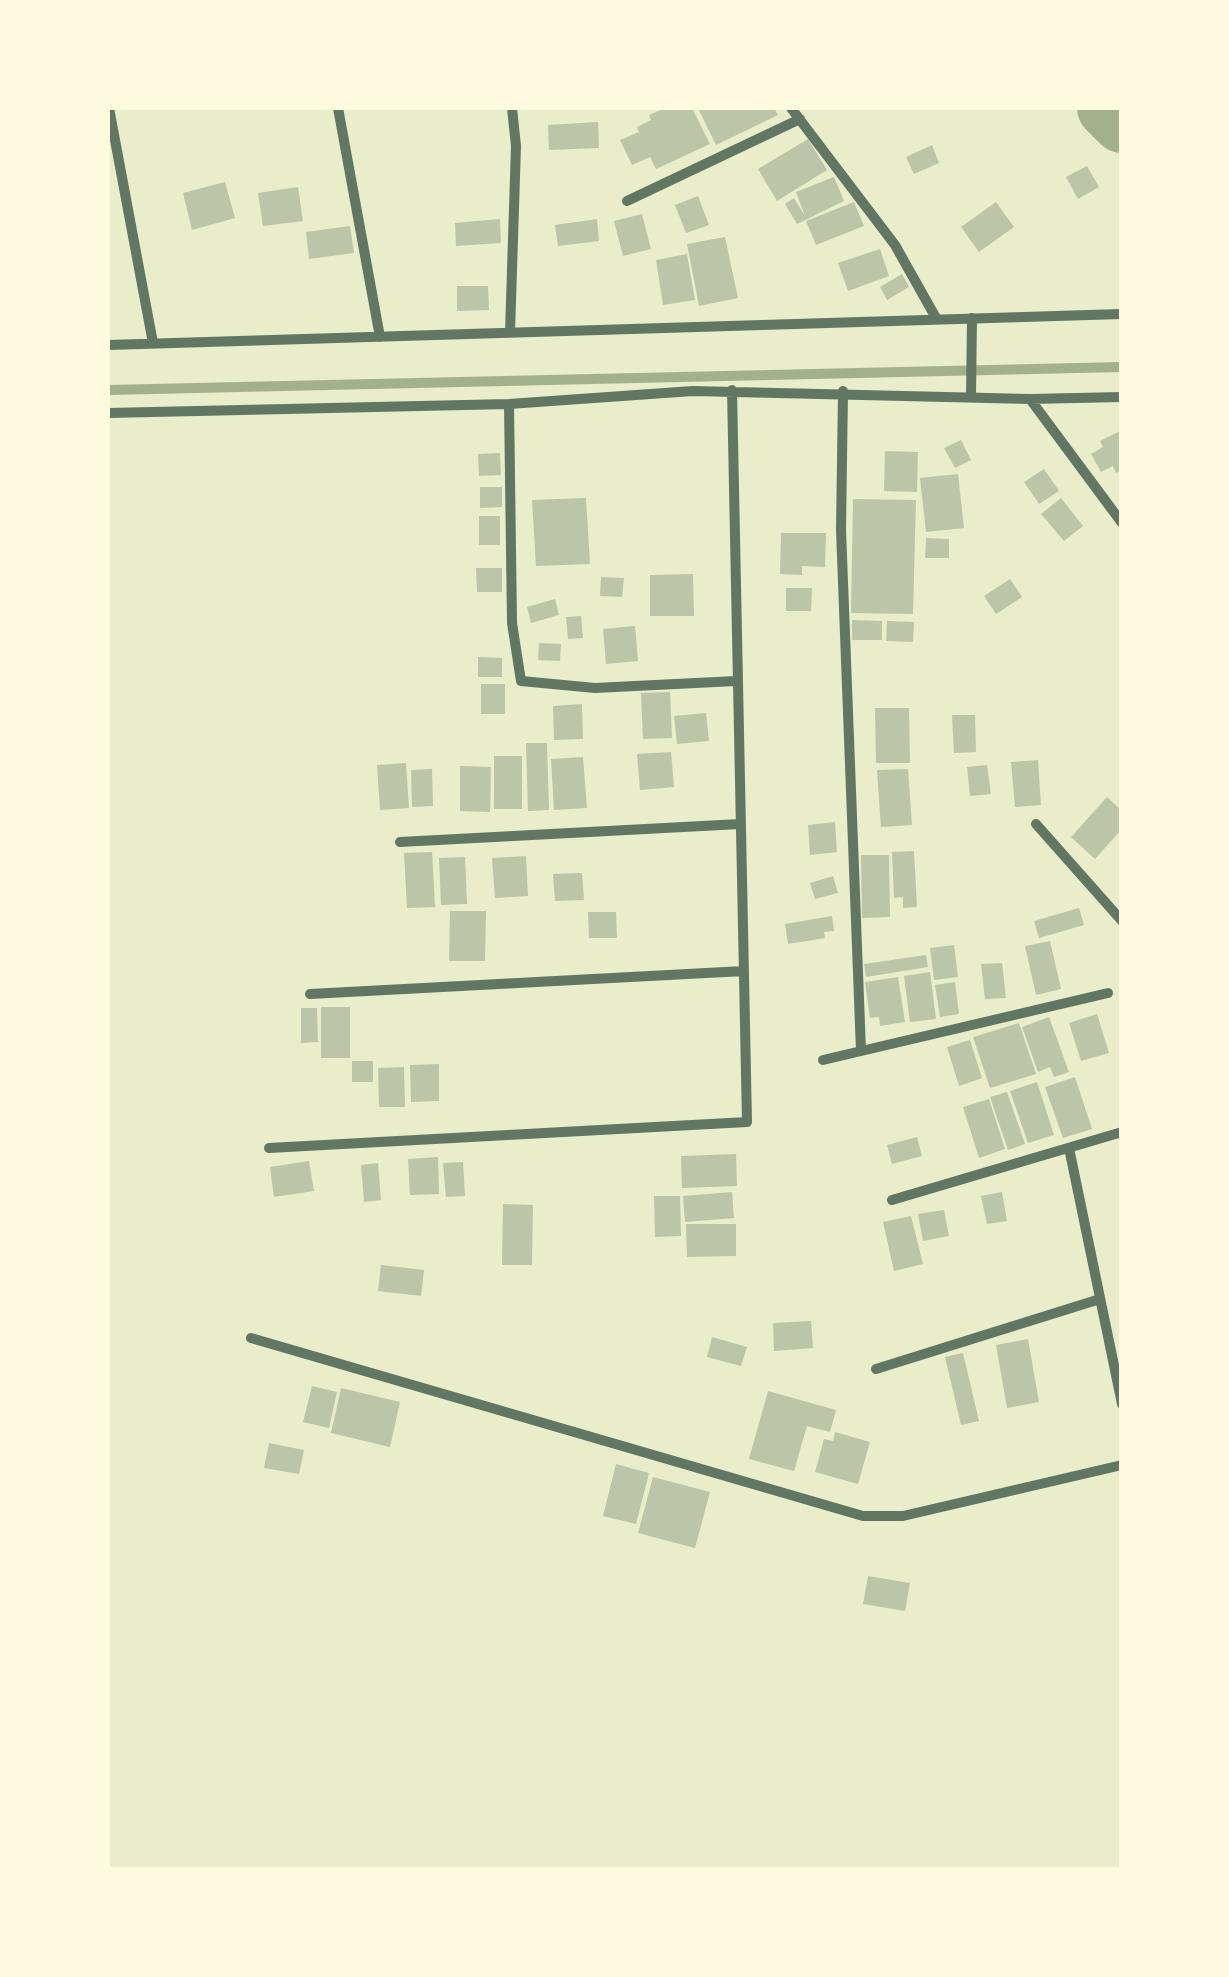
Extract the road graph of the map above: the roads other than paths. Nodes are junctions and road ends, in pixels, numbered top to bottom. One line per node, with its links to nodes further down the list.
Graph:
1 (109, 108): 12 (street)
2 (338, 108): 11 (street)
3 (512, 108): 10 (street)
4 (790, 108): 5 (street)
5 (800, 119): 6 (street); 8 (street)
6 (628, 201)
7 (1122, 314): 9 (street)
8 (936, 318): 9 (street); 10 (street)
9 (972, 322): 15 (street)
10 (510, 332): 11 (street)
11 (380, 337): 12 (street)
12 (153, 343): 13 (street)
13 (108, 345)
14 (732, 390): 16 (street); 19 (street); 22 (street)
15 (971, 390): 16 (street); 18 (street)
16 (843, 391): 30 (street)
17 (1122, 397): 18 (street)
18 (1030, 399): 21 (street)
19 (509, 404): 20 (street); 22 (street)
20 (108, 413)
21 (1122, 523)
22 (736, 680): 23 (street)
23 (740, 824): 25 (street); 27 (street)
24 (1036, 824): 26 (street)
25 (400, 842)
26 (1122, 921)
27 (744, 971): 29 (street); 33 (street)
28 (1108, 993): 30 (street)
29 (310, 994)
30 (861, 1051): 31 (street)
31 (823, 1060)
32 (1122, 1132): 34 (street)
33 (269, 1148)
34 (1069, 1148): 35 (street); 36 (street)
35 (892, 1200)
36 (1100, 1299): 38 (street); 39 (street)
37 (250, 1338): 40 (street)
38 (876, 1368)
39 (1122, 1404)
40 (1122, 1464)

